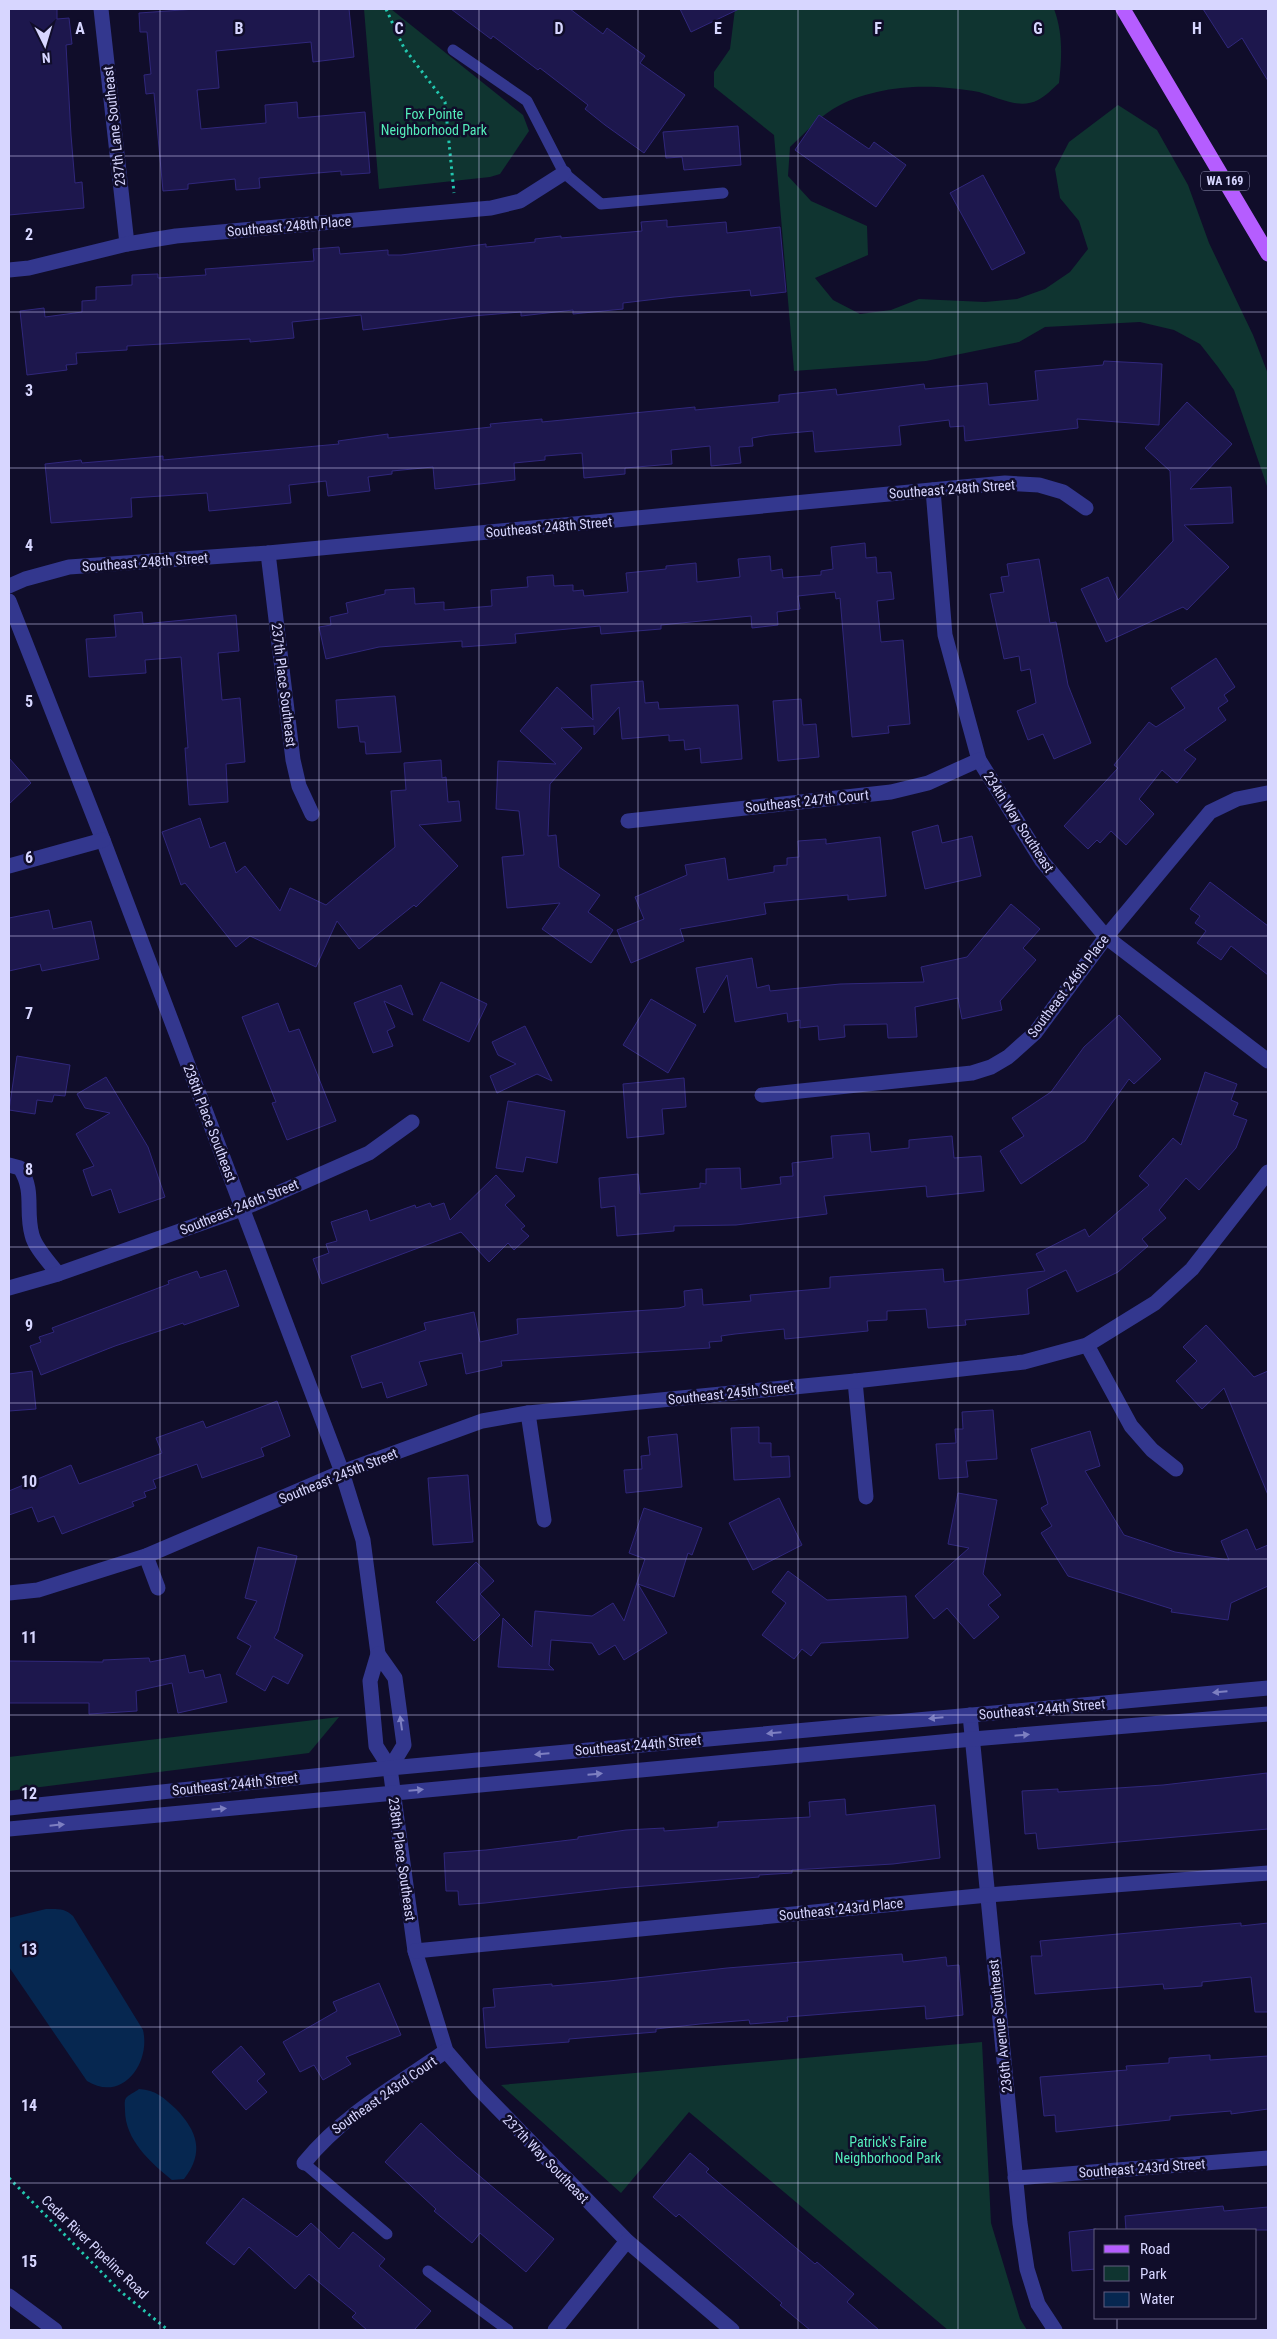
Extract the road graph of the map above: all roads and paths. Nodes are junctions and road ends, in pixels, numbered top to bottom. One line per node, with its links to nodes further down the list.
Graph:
1 (101, 9): 8 (street, 237th Lane Southeast)
2 (386, 9): 7 (path)
3 (1122, 9): 9 (main road, WA 169)
4 (453, 50): 5 (lane)
5 (564, 173): 6 (lane); 7 (street, Southeast 248th Place)
6 (723, 193)
7 (455, 211): 8 (street, Southeast 248th Place)
8 (127, 244): 10 (street, Southeast 248th Place)
9 (1268, 254)
10 (9, 270)
11 (933, 490): 12 (street, Southeast 248th Street); 13 (street, Southeast 248th Street); 16 (street, 234th Way Southeast)
12 (1086, 508)
13 (268, 553): 14 (street, Southeast 248th Street); 18 (street, 237th Place Southeast)
14 (9, 586)
15 (9, 601): 20 (street, 238th Place Southeast)
16 (979, 760): 19 (street, Southeast 247th Court); 22 (street, 234th Way Southeast)
17 (1267, 793): 22 (street, Southeast 246th Place)
18 (312, 814)
19 (628, 821)
20 (103, 840): 21 (street); 28 (street, 238th Place Southeast)
21 (9, 866)
22 (1106, 937): 23 (street, 234th Way Southeast); 24 (street, Southeast 246th Place)
23 (1268, 1061)
24 (762, 1095)
25 (412, 1122): 28 (street, Southeast 246th Street)
26 (9, 1165): 29 (street)
27 (1268, 1172): 31 (street, Southeast 245th Street)
28 (242, 1209): 29 (street, Southeast 246th Street); 35 (street, 238th Place Southeast)
29 (58, 1274): 30 (street, Southeast 246th Street)
30 (9, 1288)
31 (1087, 1345): 32 (street, Southeast 245th Street); 34 (street)
32 (855, 1381): 33 (street, Southeast 245th Street); 36 (street)
33 (528, 1413): 35 (street, Southeast 245th Street); 37 (street)
34 (1176, 1469)
35 (342, 1472): 38 (street, Southeast 245th Street); 41 (street, 238th Place Southeast)
36 (866, 1497)
37 (544, 1520)
38 (146, 1556): 39 (street); 40 (street, Southeast 245th Street)
39 (158, 1588)
40 (9, 1593)
41 (378, 1654): 46 (street, 238th Place Southeast); 46 (street, 238th Place Southeast, one-way to 41)
42 (1268, 1688): 44 (street, Southeast 244th Street, one-way to 44)
43 (1268, 1714): 45 (street, Southeast 244th Street, one-way to 43)
44 (970, 1715): 45 (street, 236th Avenue Southeast); 46 (street, Southeast 244th Street, one-way to 46)
45 (973, 1739): 47 (street, Southeast 244th Street, one-way to 45); 51 (street, 236th Avenue Southeast)
46 (390, 1768): 47 (street, 238th Place Southeast); 48 (street, Southeast 244th Street)
47 (393, 1792): 49 (street, Southeast 244th Street, one-way to 47); 52 (street, 238th Place Southeast)
48 (9, 1808)
49 (9, 1830)
50 (1268, 1872): 51 (street, Southeast 243rd Place)
51 (988, 1895): 52 (street, Southeast 243rd Place); 57 (street, 236th Avenue Southeast)
52 (415, 1951): 53 (street, 237th Way Southeast)
53 (446, 2051): 55 (street, Southeast 243rd Court); 59 (street, 237th Way Southeast)
54 (1268, 2158): 57 (street, Southeast 243rd Street)
55 (304, 2164): 58 (lane)
56 (9, 2178): 63 (path, Cedar River Pipeline Road)
57 (1015, 2178): 67 (street, 236th Avenue Southeast)
58 (387, 2234)
59 (627, 2241): 65 (street); 66 (street, 237th Way Southeast)
60 (428, 2271): 64 (lane)
61 (9, 2296): 62 (street)
62 (55, 2330)
63 (168, 2330)
64 (508, 2330)
65 (555, 2330)
66 (732, 2330)
67 (1055, 2330)

